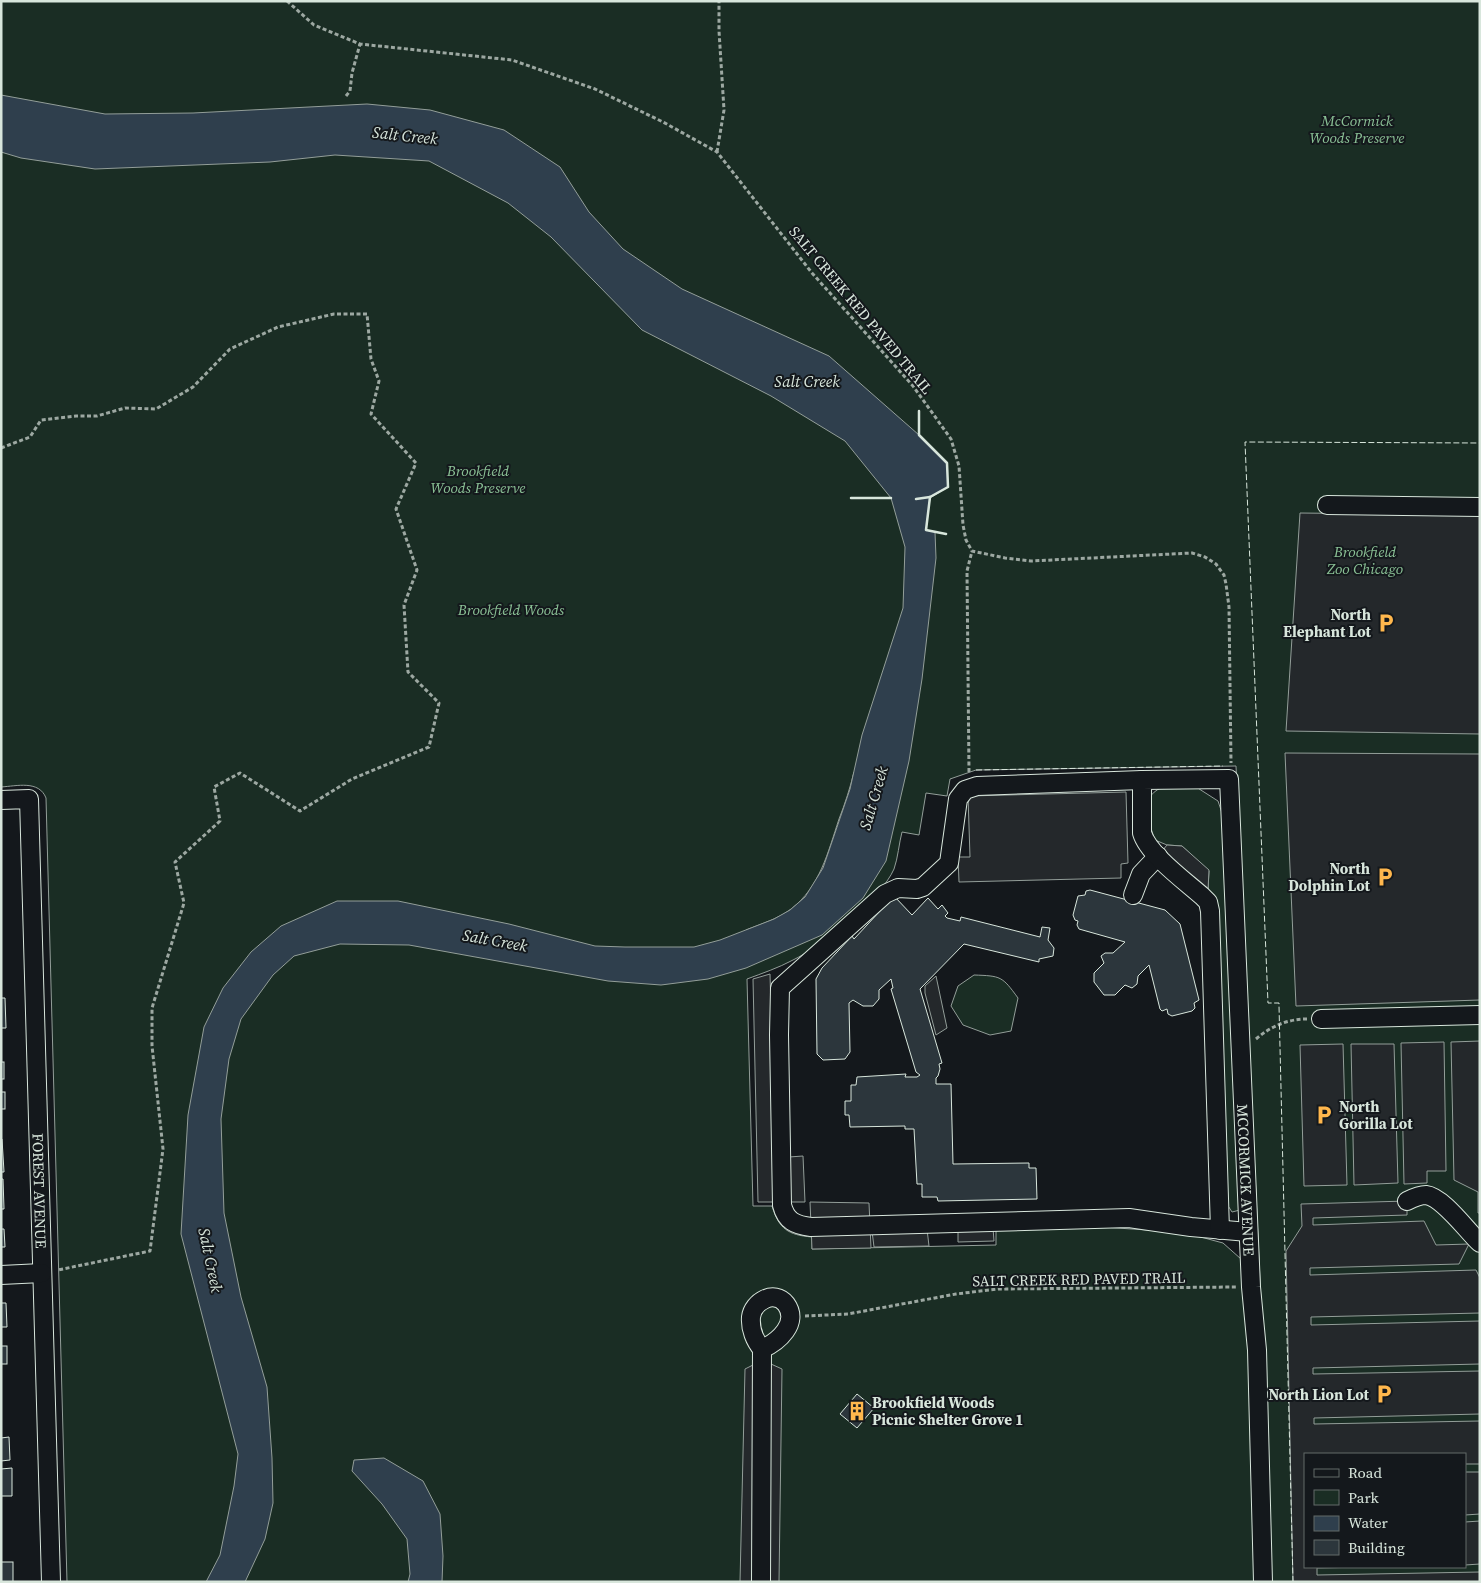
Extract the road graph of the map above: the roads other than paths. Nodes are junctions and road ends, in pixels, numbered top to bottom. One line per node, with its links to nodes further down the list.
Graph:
1 (1327, 505): 2 (street)
2 (1480, 507)
3 (1142, 780): 5 (street); 10 (street); 11 (street, MCCORMICK AVENUE)
4 (1, 800): 13 (street, FOREST AVENUE)
5 (1158, 856): 6 (street); 10 (street)
6 (1132, 895)
7 (1480, 1016): 8 (street)
8 (1321, 1019)
9 (1407, 1200): 12 (street)
10 (1220, 1230): 11 (street)
11 (1248, 1232): 18 (street, MCCORMICK AVENUE)
12 (1480, 1243)
13 (42, 1273): 14 (street); 16 (street, FOREST AVENUE)
14 (1, 1275)
15 (762, 1350): 15 (street); 17 (street)
16 (51, 1582)
17 (761, 1582)
18 (1263, 1582)

